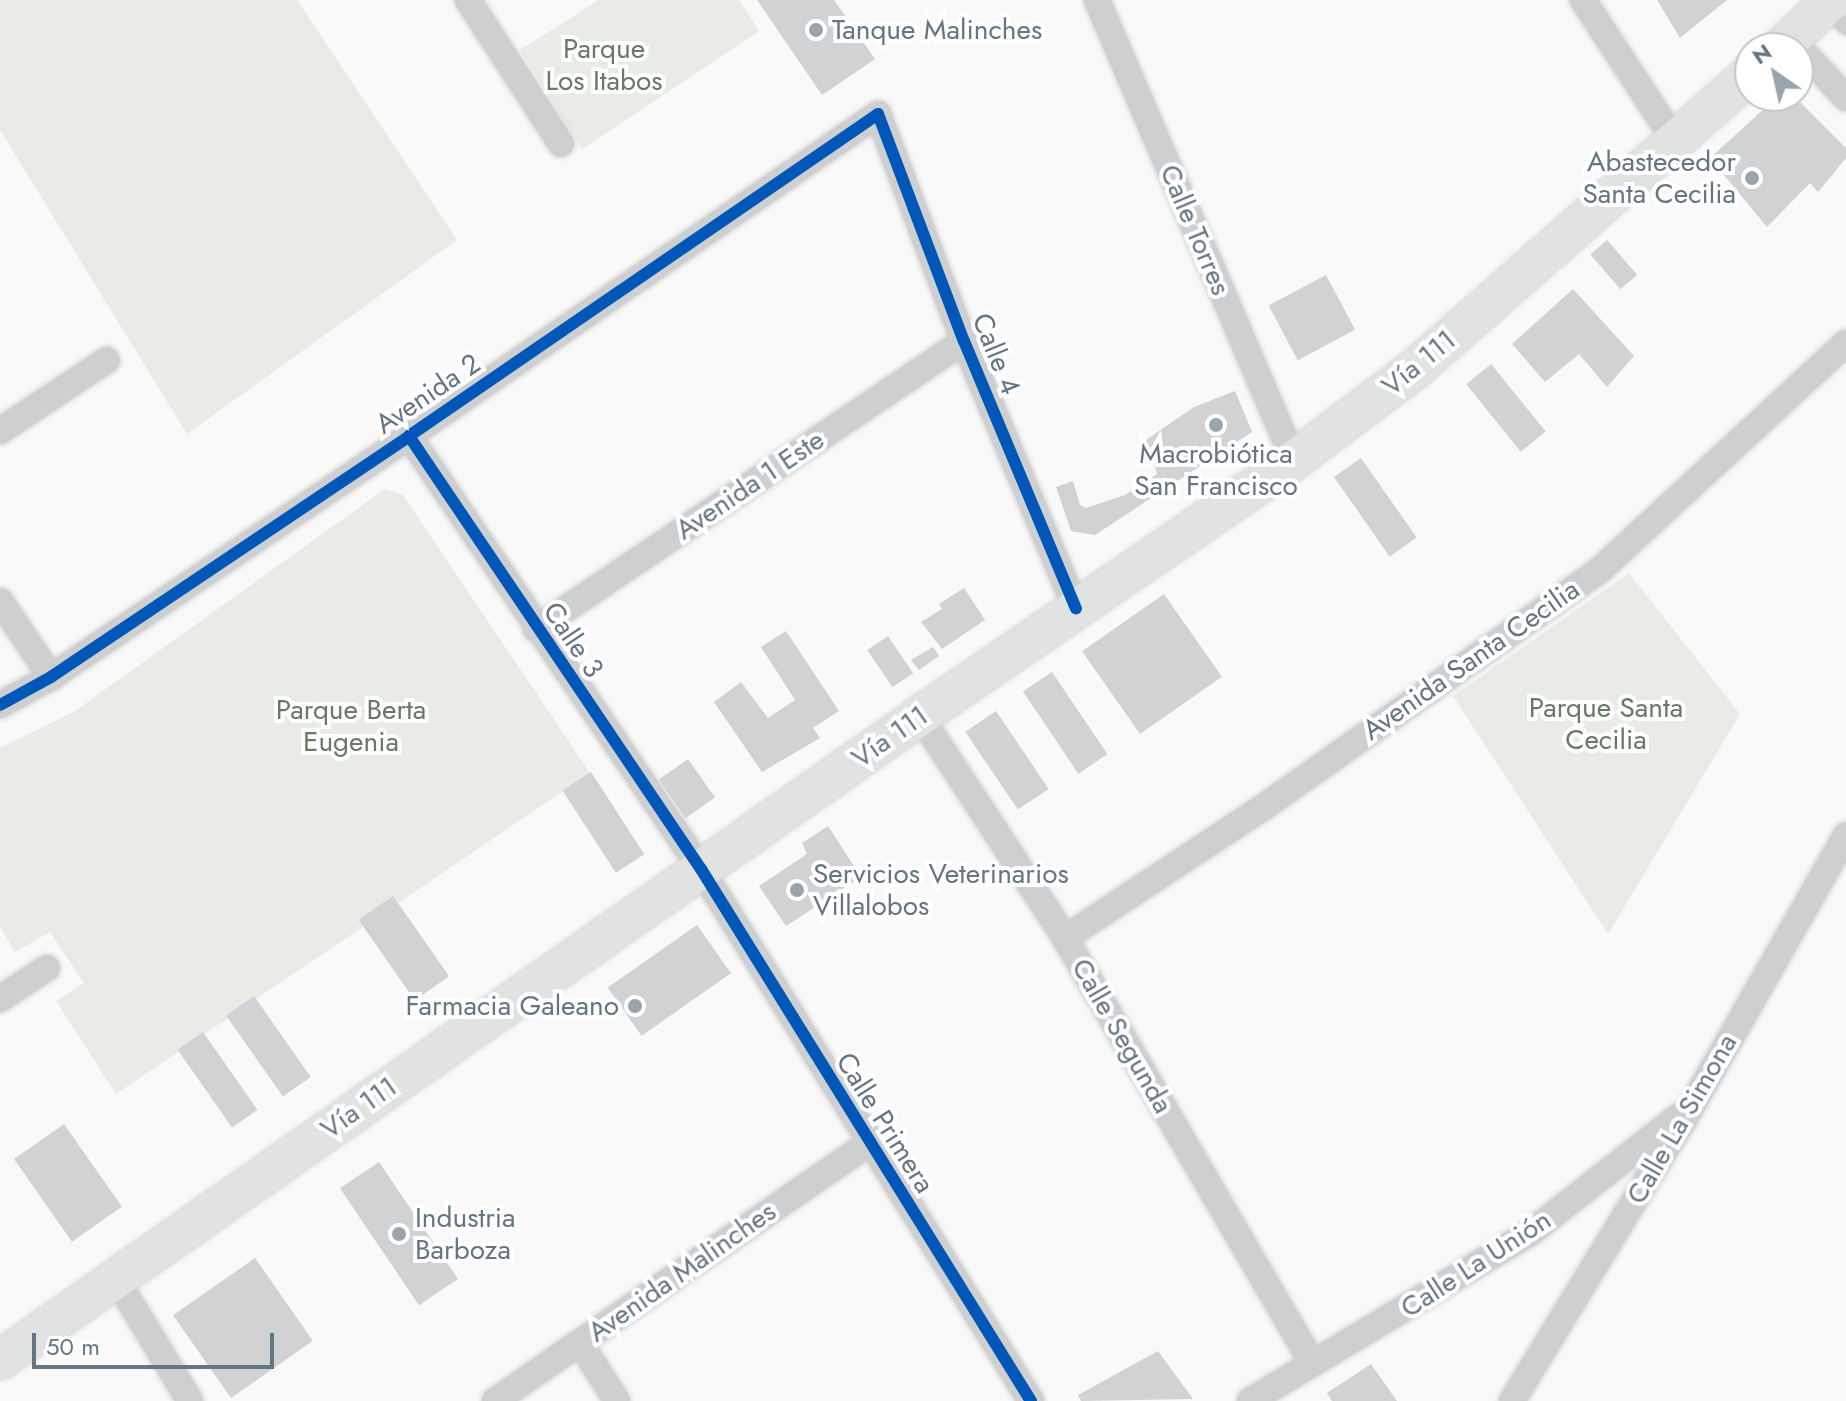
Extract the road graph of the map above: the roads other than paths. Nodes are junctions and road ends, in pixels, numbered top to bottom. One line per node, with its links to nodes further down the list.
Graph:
1 (468, 0): 11 (street)
2 (1097, 0): 17 (street, Calle Torres)
3 (1583, 0): 10 (street)
4 (1834, 12): 5 (main road)
5 (1804, 32)
6 (1814, 69): 8 (street)
7 (1734, 89): 10 (main road, Vía 111)
8 (1846, 98)
9 (878, 114): 12 (street, Calle 4); 16 (street, Avenida 2)
10 (1675, 141): 17 (main road, Vía 111)
11 (561, 144)
12 (964, 341): 19 (street, Calle 4); 20 (street, Avenida 1 Este)
13 (1846, 343): 26 (street, Avenida Santa Cecilia)
14 (107, 360): 15 (street)
15 (0, 431)
16 (409, 436): 20 (street, Calle 3); 21 (street, Avenida 2)
17 (1294, 460): 19 (main road, Vía 111)
18 (0, 601): 21 (street)
19 (1076, 609): 23 (main road, Vía 111)
20 (536, 629): 25 (street, Calle 3)
21 (51, 677): 22 (street, Avenida 2)
22 (0, 705)
23 (920, 716): 25 (main road, Vía 111); 26 (street, Calle Segunda)
24 (1846, 835): 29 (street, Calle La Simona)
25 (701, 869): 30 (street, Calle Primera); 31 (main road, Vía 111)
26 (1065, 938): 34 (street, Calle Segunda)
27 (47, 968): 28 (street)
28 (0, 999)
29 (1688, 1108): 34 (street, Calle La Unión); 40 (street, Calle La Simona)
30 (869, 1143): 32 (street, Avenida Malinches); 38 (street, Calle Primera)
31 (116, 1279): 33 (main road, Vía 111); 35 (street)
32 (580, 1343): 36 (street, Avenida Malinches); 37 (street)
33 (0, 1360)
34 (1312, 1363): 39 (street, Calle La Unión)
35 (190, 1401)
36 (495, 1401)
37 (617, 1401)
38 (1031, 1401)
39 (1250, 1401)
40 (1512, 1401)

